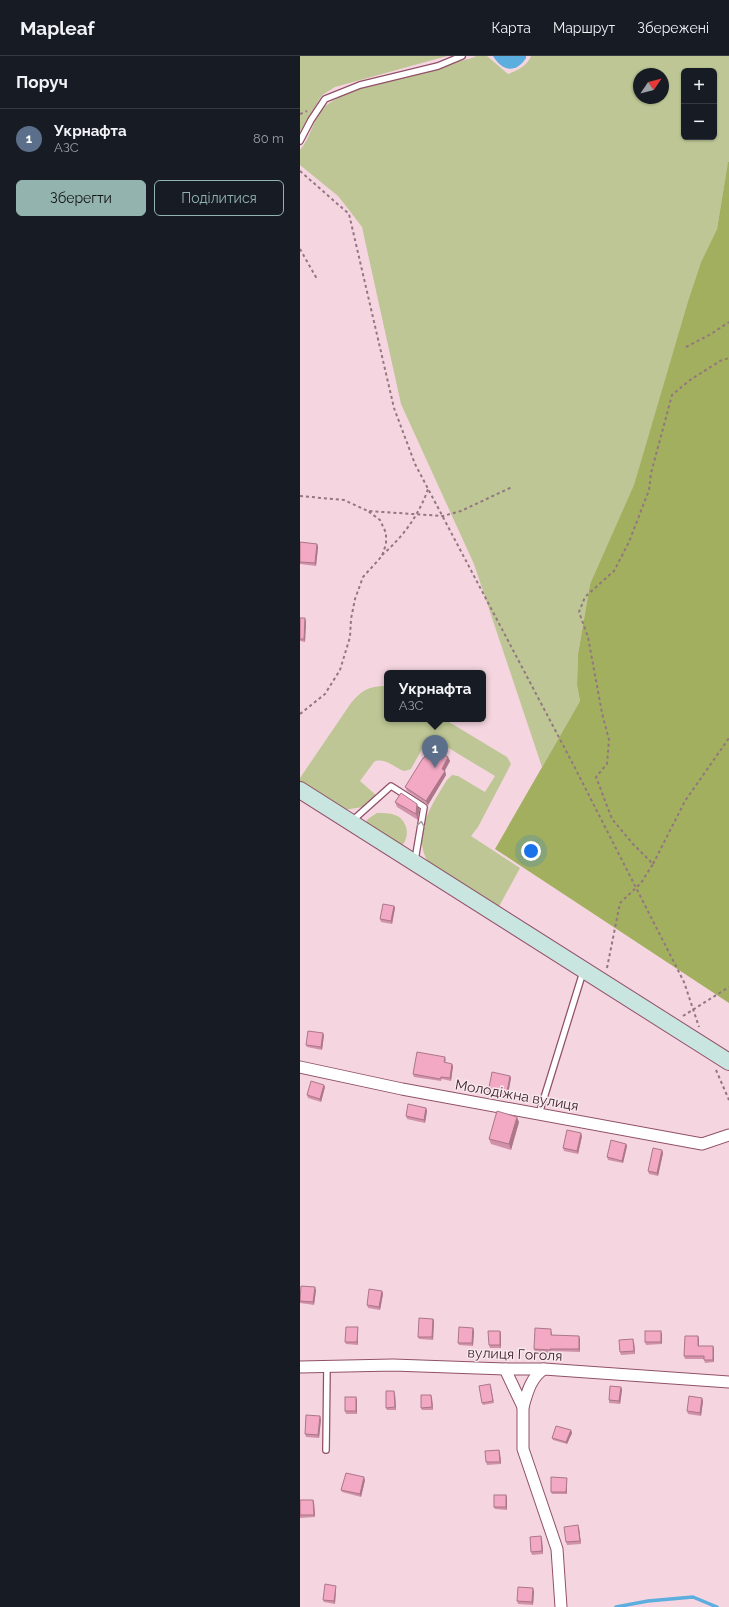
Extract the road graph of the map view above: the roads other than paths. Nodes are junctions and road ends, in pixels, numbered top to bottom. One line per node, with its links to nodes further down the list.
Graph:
1 (462, 56): 2 (lane)
2 (300, 141)
3 (300, 790): 4 (street)
4 (351, 822): 5 (street); 5 (lane, one-way to 4)
5 (414, 862): 6 (street)
6 (583, 970): 7 (street); 9 (lane)
7 (722, 1065)
8 (300, 1066): 9 (street, Молодіжна вулиця)
9 (539, 1115): 10 (street, Молодіжна вулиця)
10 (729, 1135)
11 (327, 1366): 12 (street, вулиця Гоголя); 13 (street, вулиця Гоголя); 17 (lane)
12 (300, 1367)
13 (504, 1369): 14 (street, вулиця Гоголя); 16 (street)
14 (544, 1369): 15 (street, вулиця Гоголя); 16 (street)
15 (729, 1382)
16 (523, 1408): 18 (street)
17 (326, 1450)
18 (561, 1607)

